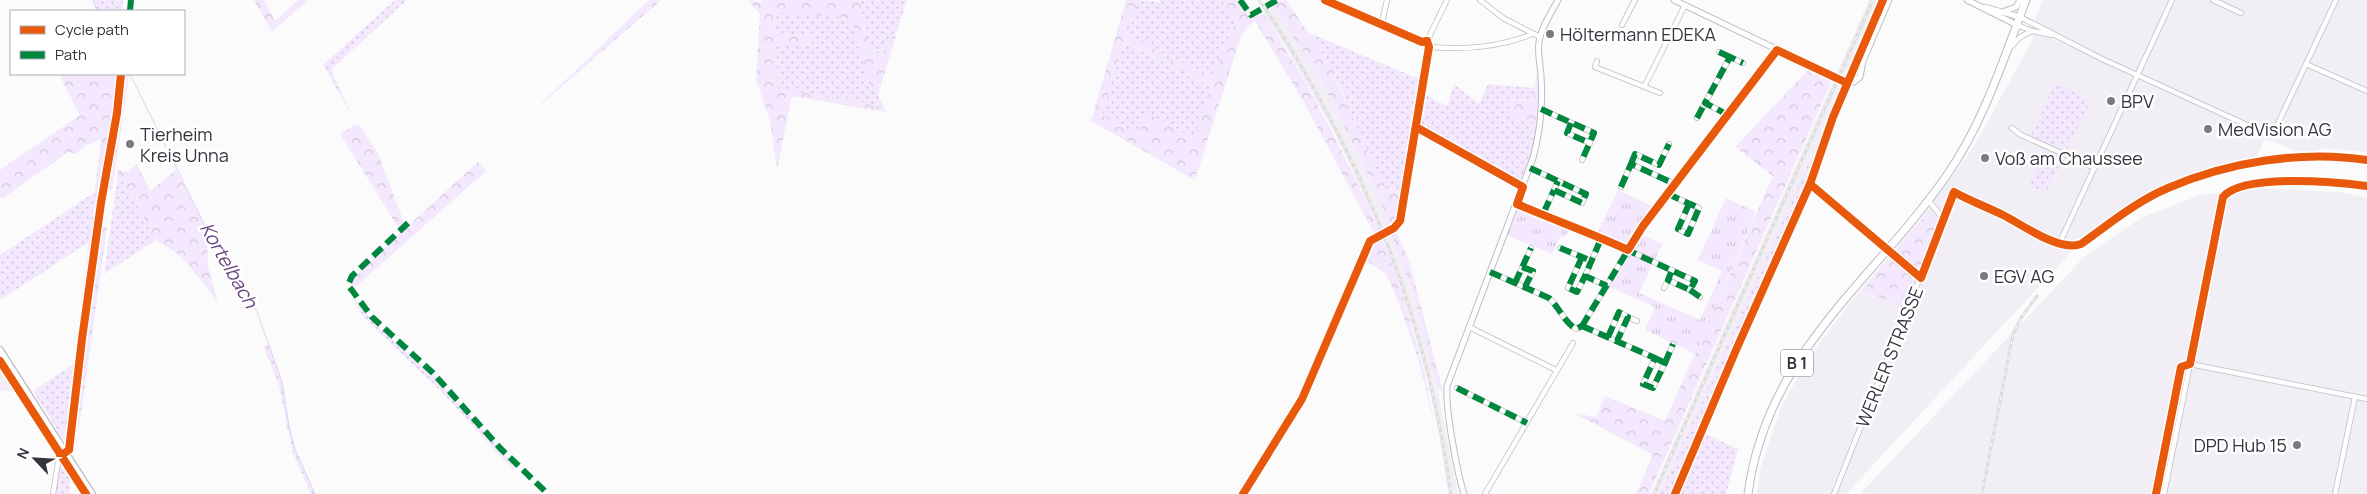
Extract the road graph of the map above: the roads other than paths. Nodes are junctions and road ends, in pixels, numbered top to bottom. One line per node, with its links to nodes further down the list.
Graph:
1 (1387, 0): 20 (street)
2 (1447, 0): 27 (street)
3 (1480, 0): 24 (street)
4 (1558, 0): 26 (street)
5 (1635, 0): 21 (street)
6 (1674, 0): 15 (street)
7 (1889, 0): 28 (street)
8 (1967, 0): 16 (street)
9 (2020, 0): 17 (street)
10 (2026, 0): 19 (main road, B 1)
11 (2172, 0): 35 (street)
12 (2213, 0): 18 (street)
13 (2336, 0): 34 (street)
14 (1328, 1): 20 (street)
15 (1685, 5): 28 (street); 36 (street)
16 (1981, 7): 17 (street); 22 (street)
17 (2004, 12): 19 (street)
18 (2241, 13)
19 (2020, 17): 22 (main road, B 1); 25 (street)
20 (1382, 22): 27 (street)
21 (1622, 25)
22 (2017, 25): 23 (street); 30 (main road, B 1)
23 (2032, 31): 25 (street); 30 (street)
24 (1532, 34): 26 (street); 27 (street)
25 (2053, 35): 35 (street)
26 (1540, 38): 40 (street)
27 (1428, 42)
28 (1777, 50): 41 (street)
29 (1719, 52): 31 (street)
30 (2007, 52): 58 (main road, B 1)
31 (1730, 57): 33 (street); 39 (street)
32 (1597, 61): 36 (street)
33 (1743, 63)
34 (2306, 64): 35 (street); 37 (street)
35 (2138, 75): 51 (street)
36 (1645, 85): 38 (street)
37 (2367, 91)
38 (1660, 93)
39 (1705, 103): 41 (street); 42 (street)
40 (1540, 109): 43 (street); 50 (street)
41 (1728, 115): 54 (street)
42 (1697, 118)
43 (1571, 123): 45 (street); 45 (street)
44 (2012, 128): 51 (street)
45 (1590, 143): 47 (street)
46 (1668, 144): 49 (street)
47 (1582, 160)
48 (1631, 164): 49 (street); 52 (street); 55 (street)
49 (1659, 165): 52 (street)
50 (1530, 168): 53 (street); 70 (street)
51 (2095, 168): 63 (street)
52 (1655, 175): 54 (street)
53 (1558, 181): 56 (street); 56 (street)
54 (1675, 184): 59 (street)
55 (1621, 187)
56 (1554, 190): 60 (street)
57 (1954, 192): 61 (street, WERLER STRASSE)
58 (1929, 200): 61 (street); 100 (main road, B 1)
59 (1689, 204): 59 (street)
60 (1544, 212)
61 (1944, 220): 101 (street, WERLER STRASSE)
62 (1600, 241): 67 (street)
63 (2060, 242)
64 (1531, 248): 68 (street)
65 (1560, 248): 66 (street)
66 (1582, 258): 67 (street); 71 (street)
67 (1591, 261): 71 (street)
68 (1522, 266): 73 (street); 75 (street)
69 (1672, 270): 72 (street); 74 (street); 77 (street)
70 (1490, 272): 73 (street); 82 (street)
71 (1585, 276): 74 (street)
72 (1668, 280): 76 (street); 77 (street)
73 (1514, 283): 75 (street)
74 (1607, 286): 81 (street)
75 (1525, 287): 81 (street)
76 (1664, 288)
77 (1690, 290): 78 (street)
78 (1700, 297)
79 (1628, 317): 80 (street); 83 (street); 84 (street)
80 (1637, 321)
81 (1582, 326): 83 (street)
82 (1469, 327): 90 (street); 98 (street)
83 (1608, 337): 84 (street)
84 (1617, 342): 88 (street)
85 (1573, 343): 90 (street)
86 (1673, 344): 89 (street)
87 (0, 350): 97 (main road)
88 (1655, 358): 89 (street); 89 (street)
89 (1665, 363)
90 (1556, 370): 94 (street)
91 (1457, 388): 94 (street)
92 (2355, 397): 93 (street); 102 (street); 103 (street)
93 (2367, 400)
94 (1527, 422): 99 (street)
95 (58, 463): 96 (street)
96 (53, 494)
97 (92, 494)
98 (1464, 494)
99 (1485, 494)
100 (1748, 494)
101 (1834, 494)
102 (2164, 494)
103 (2335, 494)

